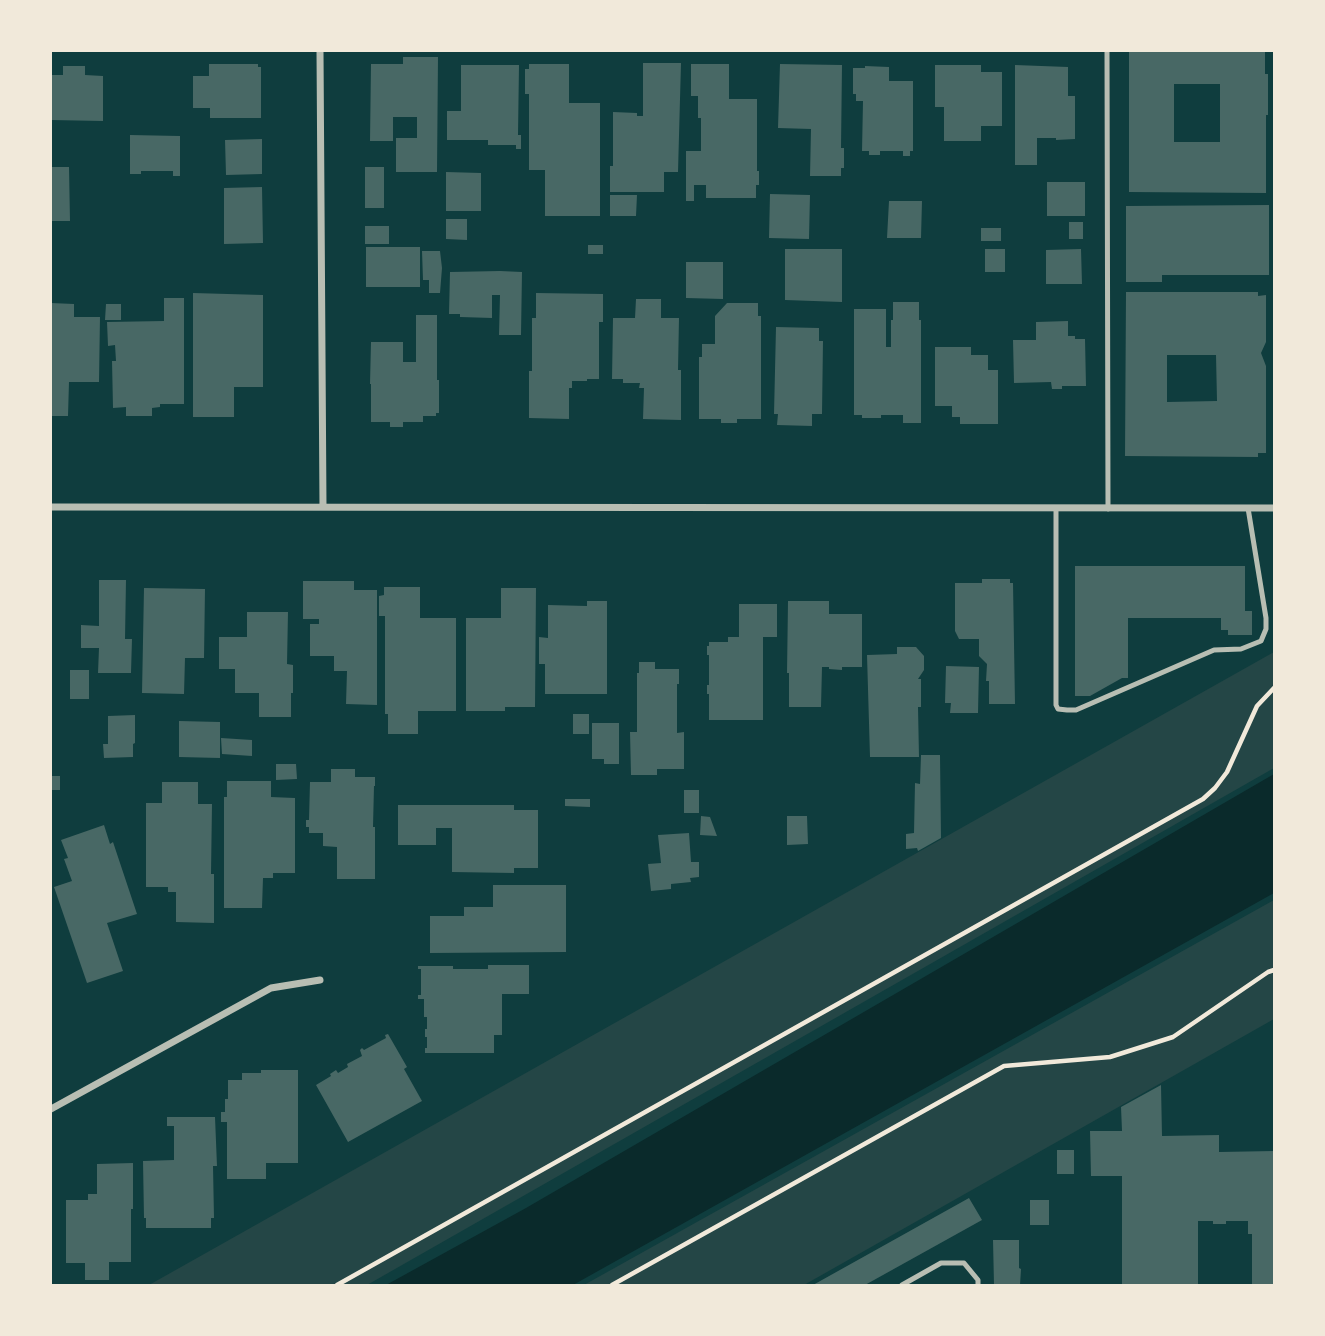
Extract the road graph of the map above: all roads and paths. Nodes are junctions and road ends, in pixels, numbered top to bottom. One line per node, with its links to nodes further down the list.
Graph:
1 (320, 51): 4 (street)
2 (1107, 51): 7 (lane)
3 (51, 507): 4 (street)
4 (323, 507): 6 (street)
5 (1274, 508): 8 (street)
6 (1056, 509): 7 (street); 8 (lane)
7 (1108, 509): 8 (street)
8 (1248, 509)
9 (1274, 688): 13 (path)
10 (1274, 970): 14 (path)
11 (320, 980): 12 (street)
12 (51, 1109)
13 (337, 1285)
14 (612, 1285)
15 (902, 1285): 16 (lane)
16 (978, 1285)

